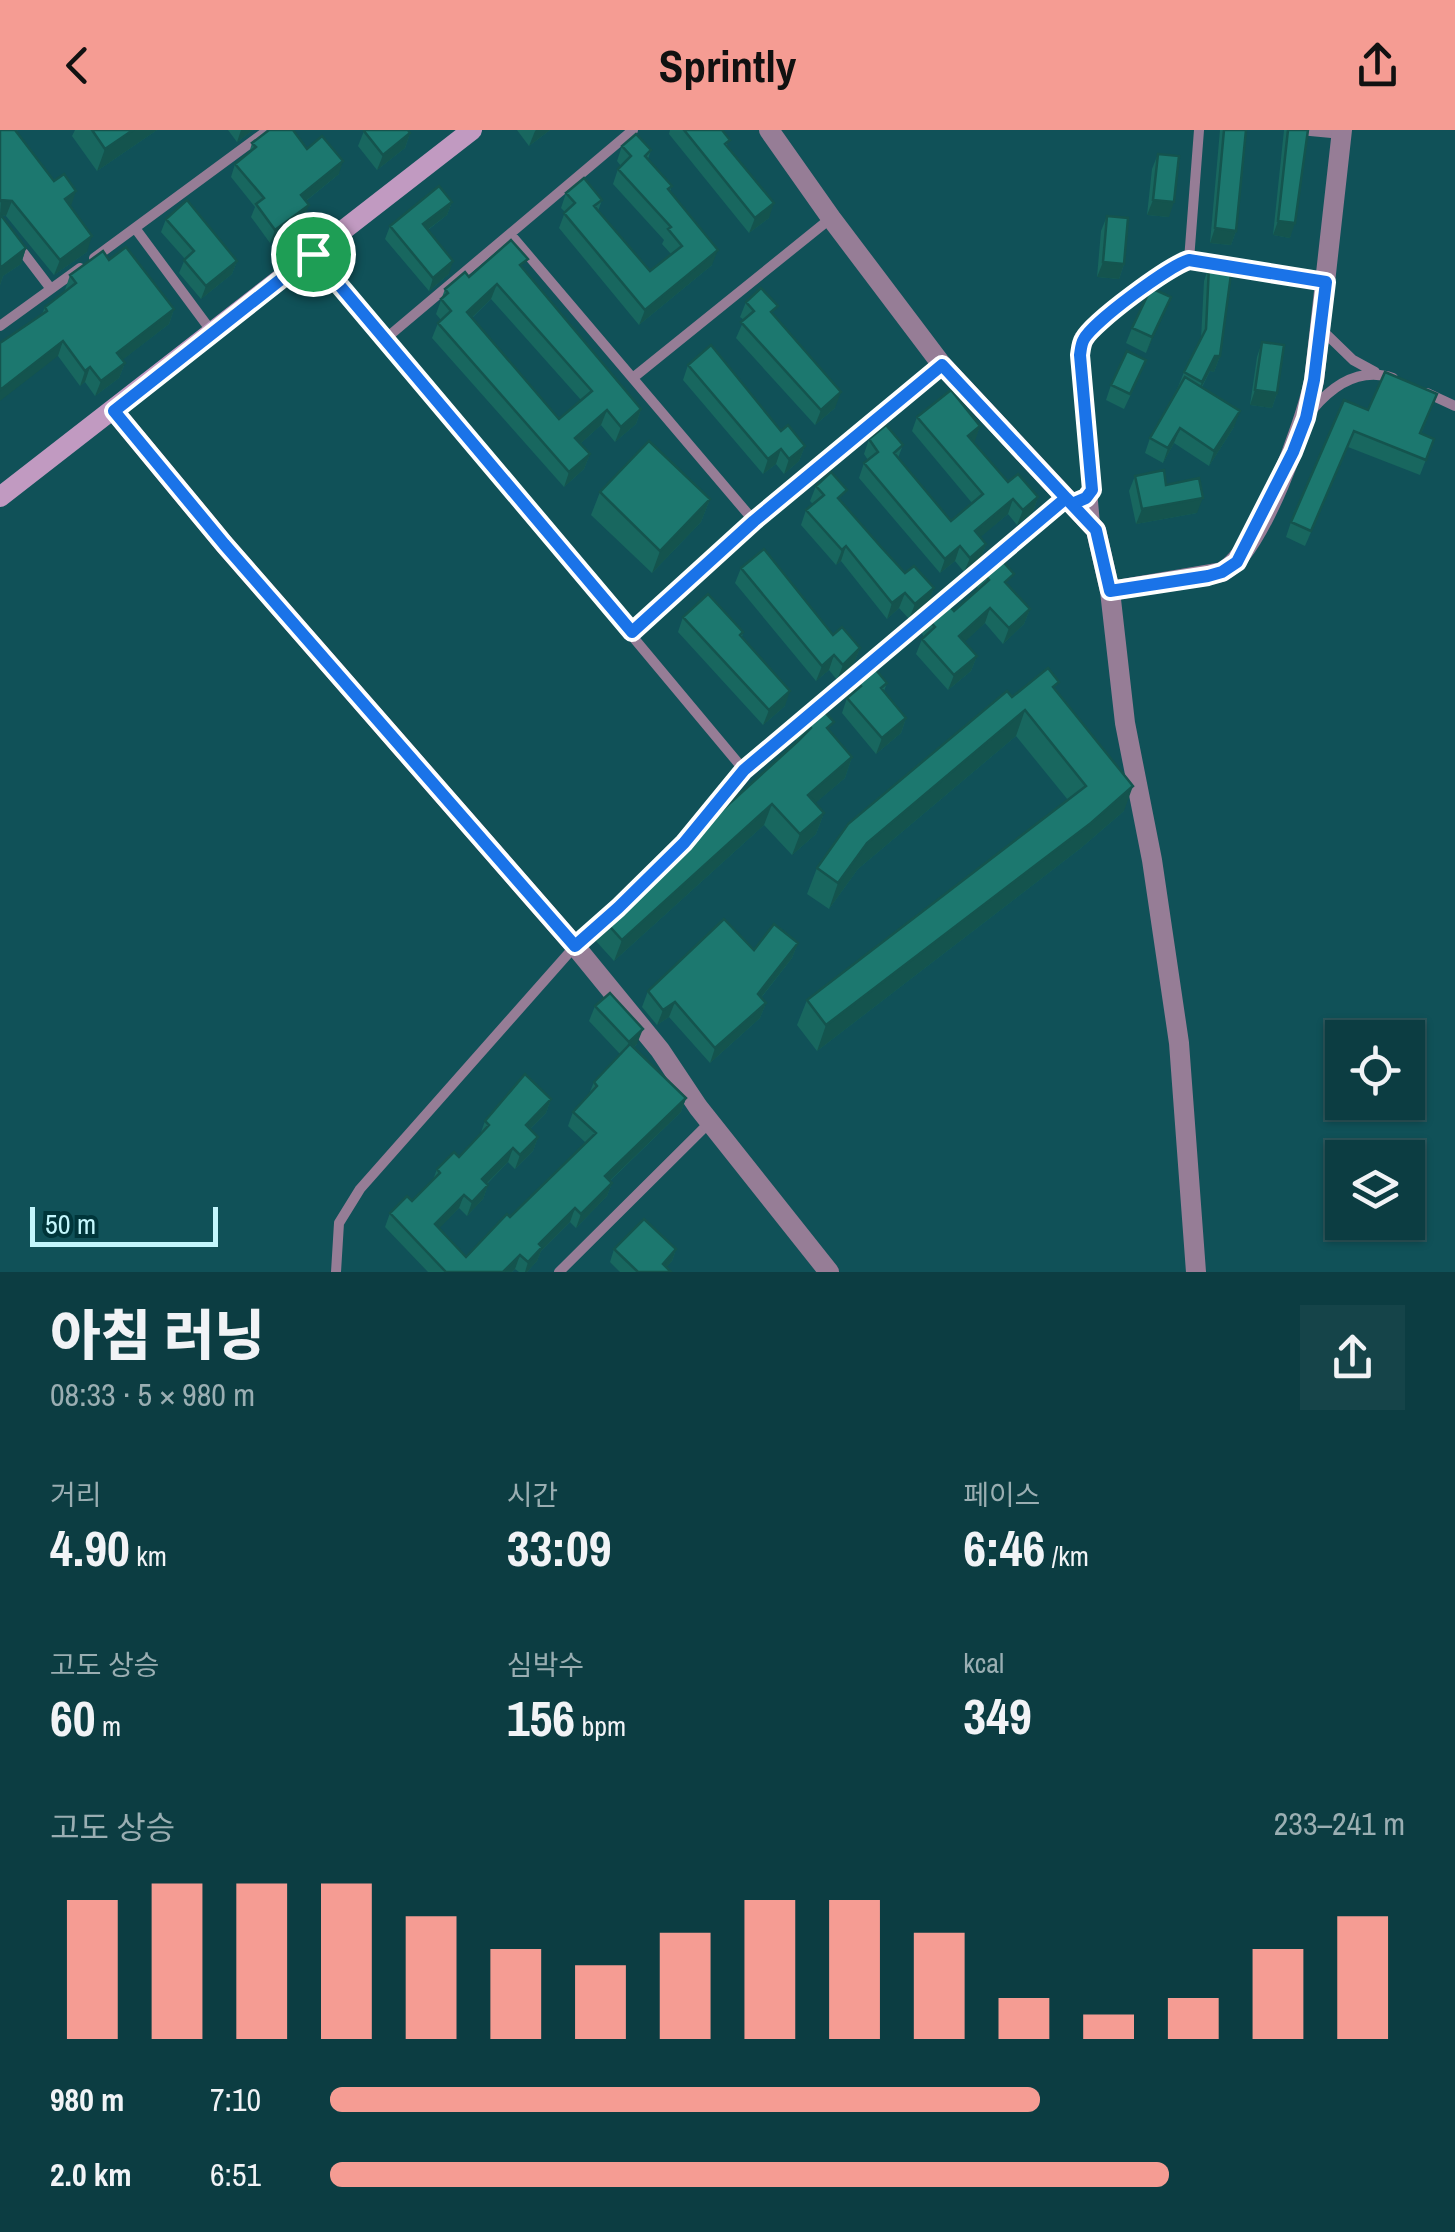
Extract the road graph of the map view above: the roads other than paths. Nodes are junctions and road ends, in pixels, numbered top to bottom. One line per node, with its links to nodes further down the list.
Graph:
1 (268, 130): 9 (lane)
2 (472, 130): 12 (street)
3 (633, 130): 11 (lane)
4 (769, 130): 8 (street)
5 (1199, 130): 13 (lane)
6 (1300, 130): 7 (lane)
7 (1342, 132): 14 (street)
8 (830, 218): 20 (street); 22 (lane)
9 (135, 228): 15 (lane); 18 (lane)
10 (10, 235): 15 (lane)
11 (511, 235): 19 (lane); 22 (lane)
12 (313, 254): 18 (street); 19 (lane)
13 (1189, 260): 14 (lane); 28 (lane)
14 (1326, 282): 17 (street)
15 (51, 290): 16 (lane)
16 (0, 326)
17 (1321, 330): 21 (lane); 27 (street)
18 (212, 332): 26 (street)
19 (384, 340): 34 (lane)
20 (942, 365): 30 (street); 31 (lane)
21 (1377, 374): 23 (lane); 27 (lane)
22 (634, 377): 31 (lane)
23 (1403, 382)
24 (1418, 389): 25 (lane)
25 (1455, 406)
26 (114, 411): 29 (street); 38 (street)
27 (1306, 418): 33 (street)
28 (1092, 490): 30 (lane); 32 (lane)
29 (0, 497)
30 (1068, 501): 32 (street); 35 (lane)
31 (754, 521): 34 (lane)
32 (1096, 530): 33 (street)
33 (1110, 591): 43 (street)
34 (632, 632): 35 (lane)
35 (744, 770): 36 (lane)
36 (643, 884)
37 (618, 908): 38 (lane)
38 (575, 946): 39 (street); 41 (lane)
39 (710, 1122): 40 (street); 42 (lane)
40 (820, 1269)
41 (336, 1272)
42 (558, 1272)
43 (1196, 1272)

